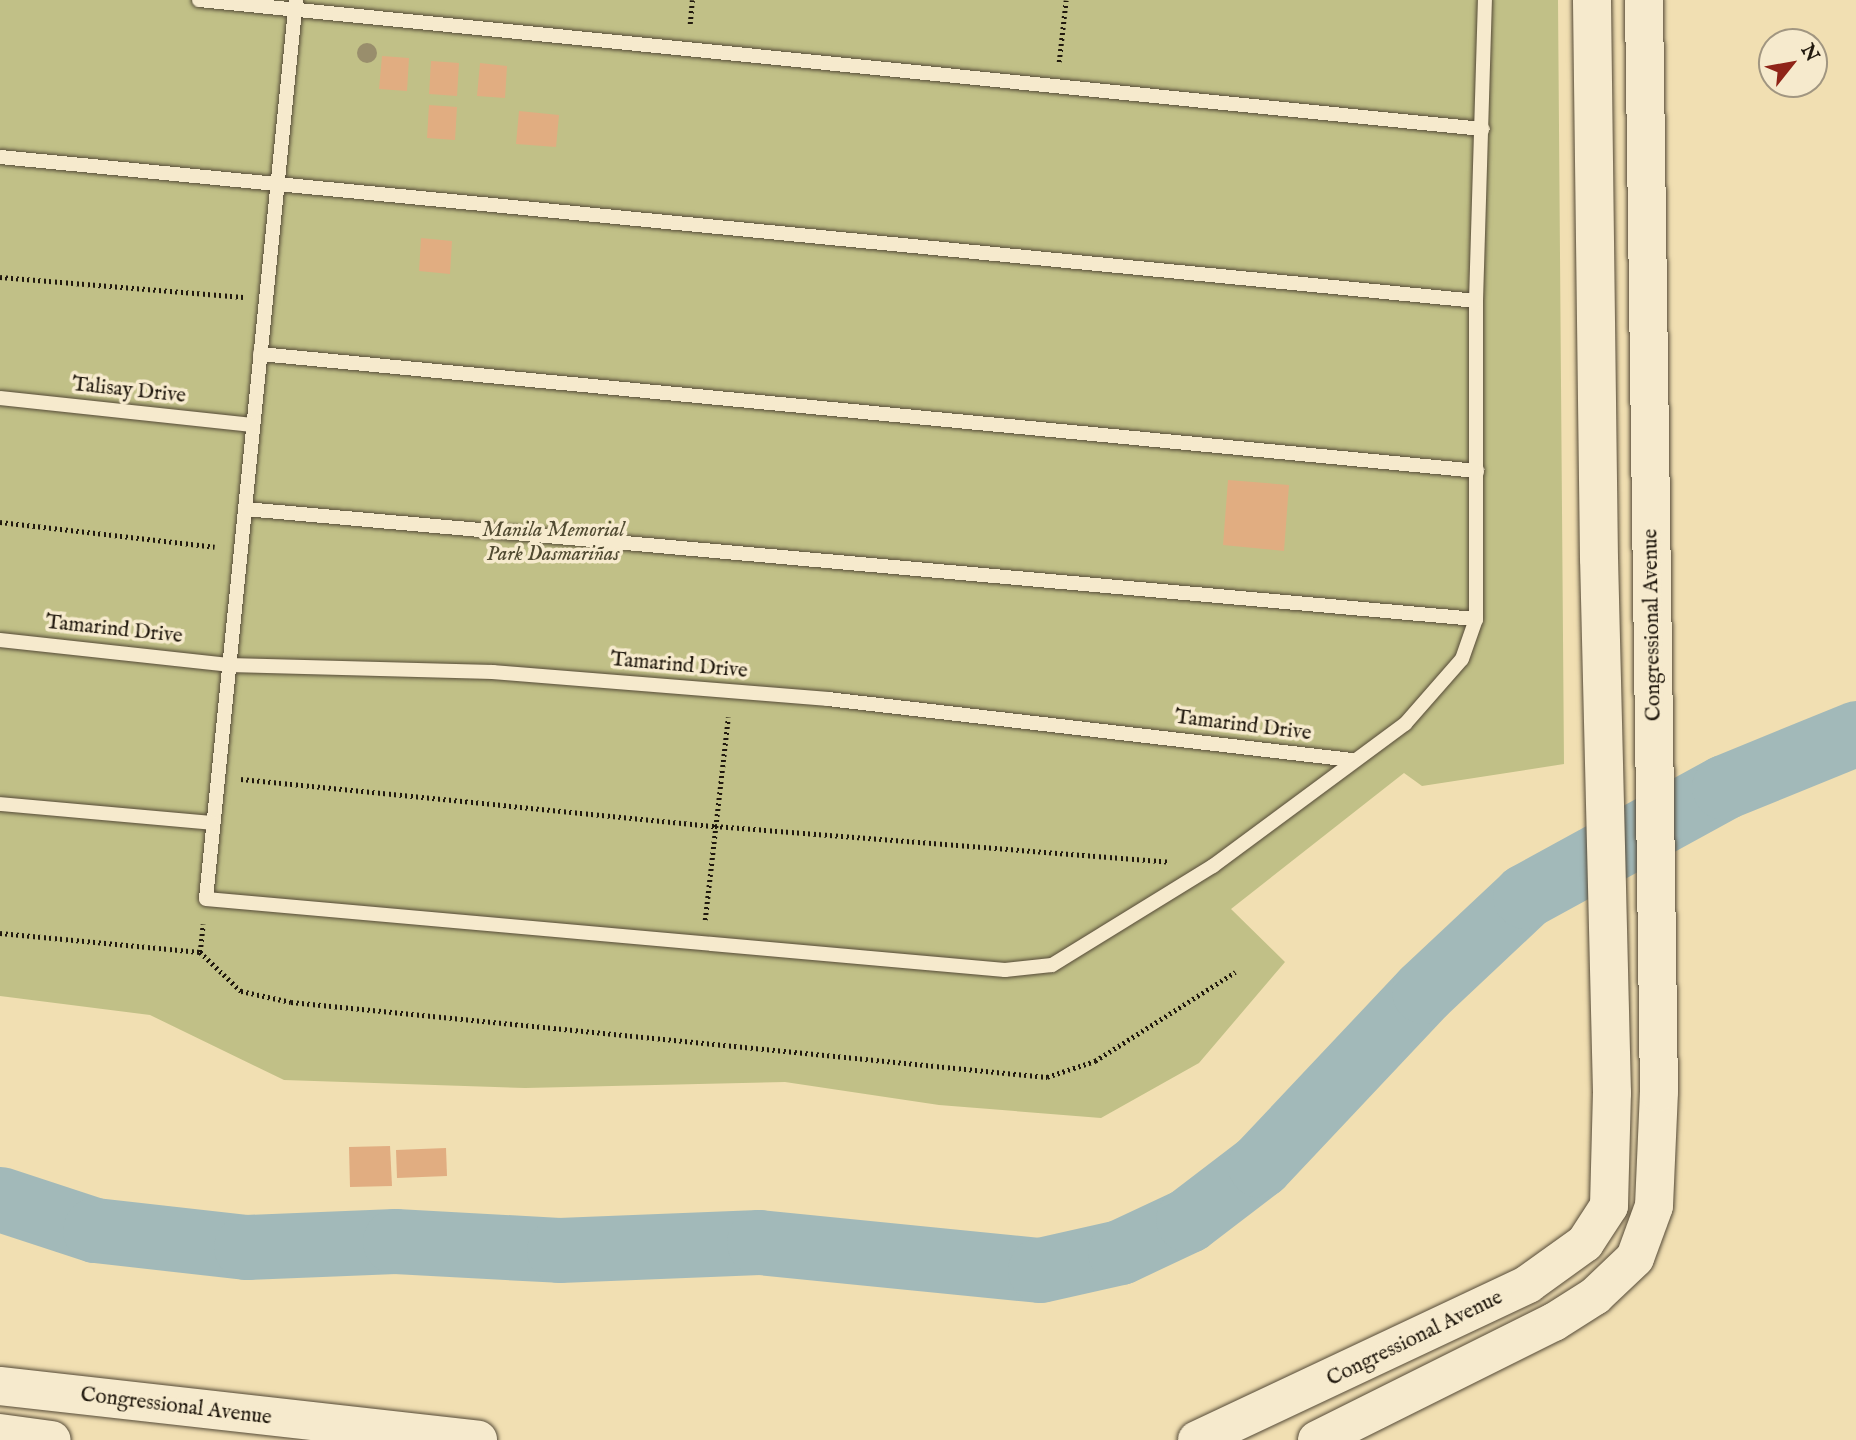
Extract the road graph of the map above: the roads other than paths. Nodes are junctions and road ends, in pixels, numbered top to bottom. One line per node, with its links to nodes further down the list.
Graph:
1 (199, 0): 5 (lane)
2 (1485, 0): 6 (lane)
3 (1592, 0): 15 (main road)
4 (1644, 0): 16 (main road, Congressional Avenue)
5 (296, 4): 6 (lane); 8 (lane)
6 (1483, 130): 9 (lane)
7 (0, 157): 8 (lane)
8 (277, 186): 9 (lane); 10 (lane)
9 (1476, 302): 13 (lane)
10 (260, 354): 12 (lane); 13 (lane)
11 (0, 398): 12 (lane, Talisay Drive)
12 (253, 425): 14 (lane)
13 (1477, 471): 17 (lane)
14 (245, 509): 17 (lane); 19 (lane)
15 (1599, 559): 16 (main road); 24 (main road)
16 (1652, 561): 23 (main road, Congressional Avenue)
17 (1476, 619): 20 (lane)
18 (0, 639): 19 (lane, Tamarind Drive)
19 (229, 665): 20 (lane, Tamarind Drive); 22 (lane)
20 (1352, 760): 22 (lane)
21 (0, 804): 22 (lane)
22 (213, 823)
23 (1658, 1177): 24 (main road); 25 (main road, Congressional Avenue)
24 (1609, 1206): 25 (main road); 30 (main road, Congressional Avenue)
25 (1641, 1247): 31 (main road, Congressional Avenue)
26 (0, 1386): 29 (main road, Congressional Avenue)
27 (0, 1433): 28 (main road)
28 (52, 1440)
29 (478, 1440)
30 (1197, 1440)
31 (1317, 1440)

